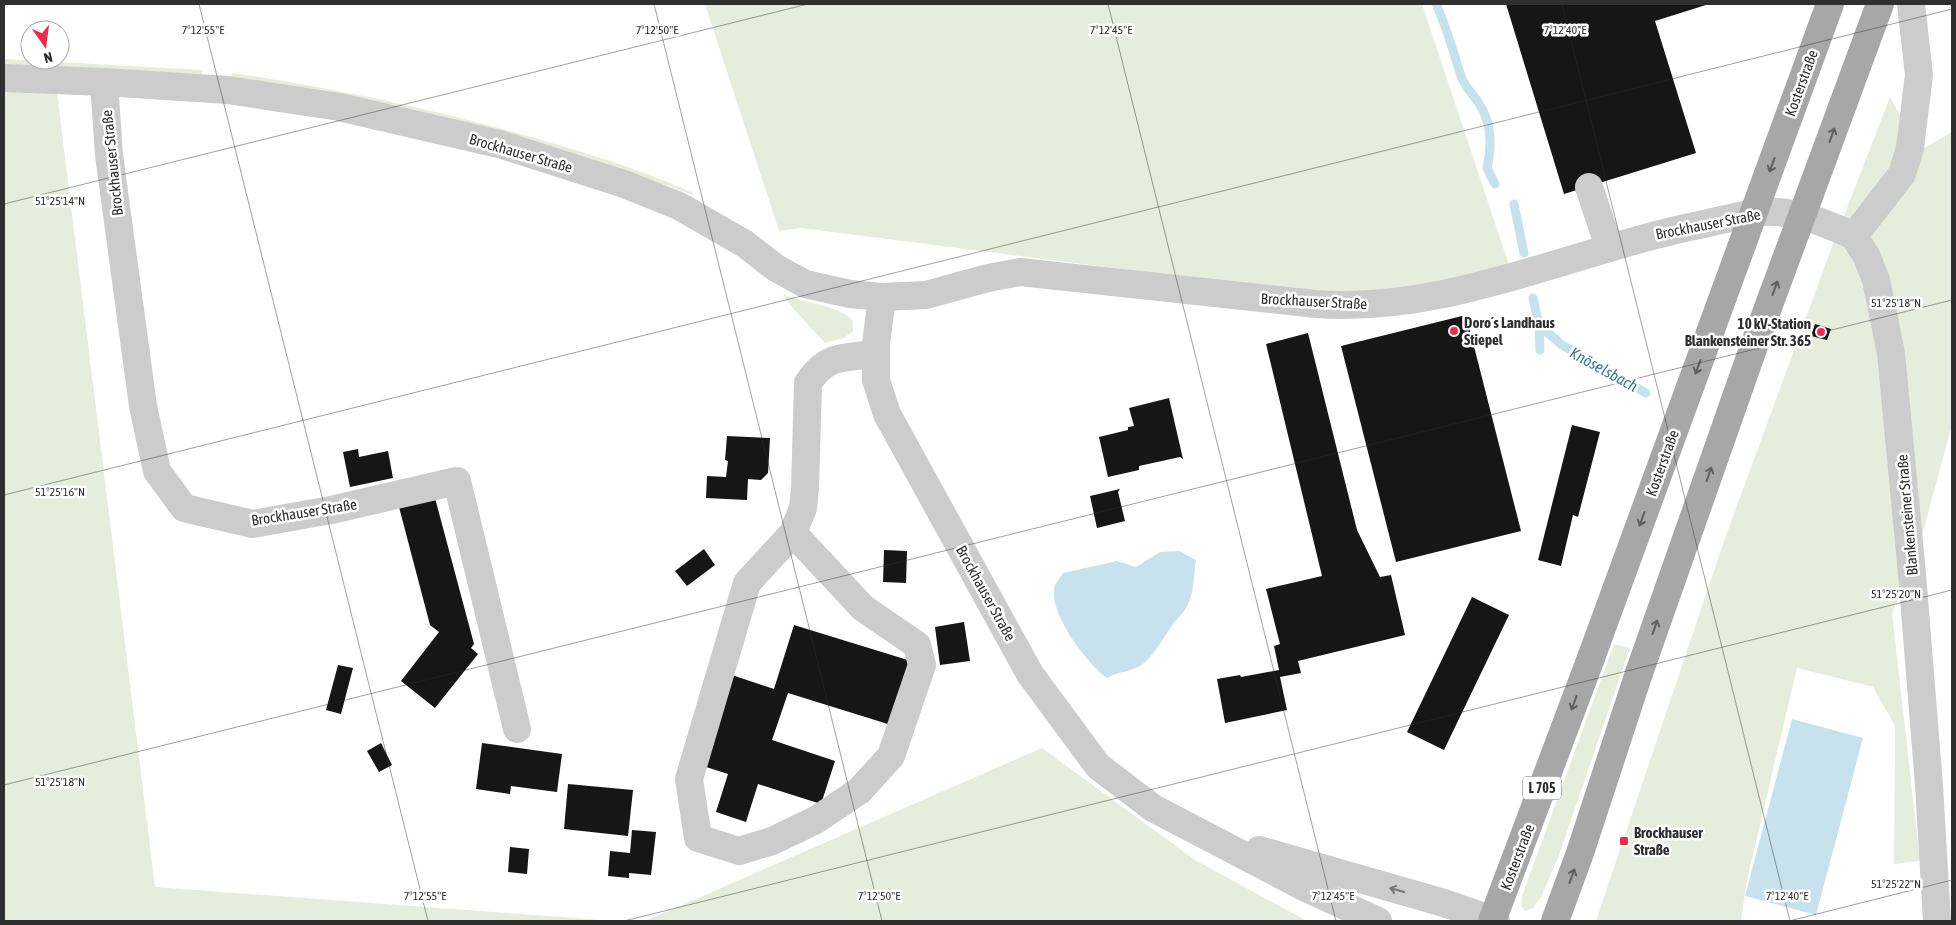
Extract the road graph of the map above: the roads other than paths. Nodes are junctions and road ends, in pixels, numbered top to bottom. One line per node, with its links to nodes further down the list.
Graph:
1 (1830, 4): 15 (main road, Kosterstraße / L 705, one-way to 15, bridge)
2 (1880, 4): 17 (main road, one-way to 2, bridge)
3 (1911, 4): 7 (street)
4 (4, 78): 5 (street, Brockhauser Straße)
5 (104, 82): 9 (street, Brockhauser Straße); 12 (street, Brockhauser Straße)
6 (1589, 187): 8 (street)
7 (1854, 236): 8 (street, Brockhauser Straße); 14 (street, Blankensteiner Straße)
8 (1609, 247): 9 (street, Brockhauser Straße)
9 (882, 297): 10 (street, Brockhauser Straße)
10 (876, 354): 11 (street); 13 (street, Brockhauser Straße)
11 (793, 533): 11 (street)
12 (517, 729)
13 (1195, 830): 15 (street, Brockhauser Straße, one-way to 13); 16 (street, Brockhauser Straße)
14 (1943, 862): 18 (street, Blankensteiner Straße)
15 (1494, 920)
16 (1378, 921)
17 (1555, 921)
18 (1937, 921)

